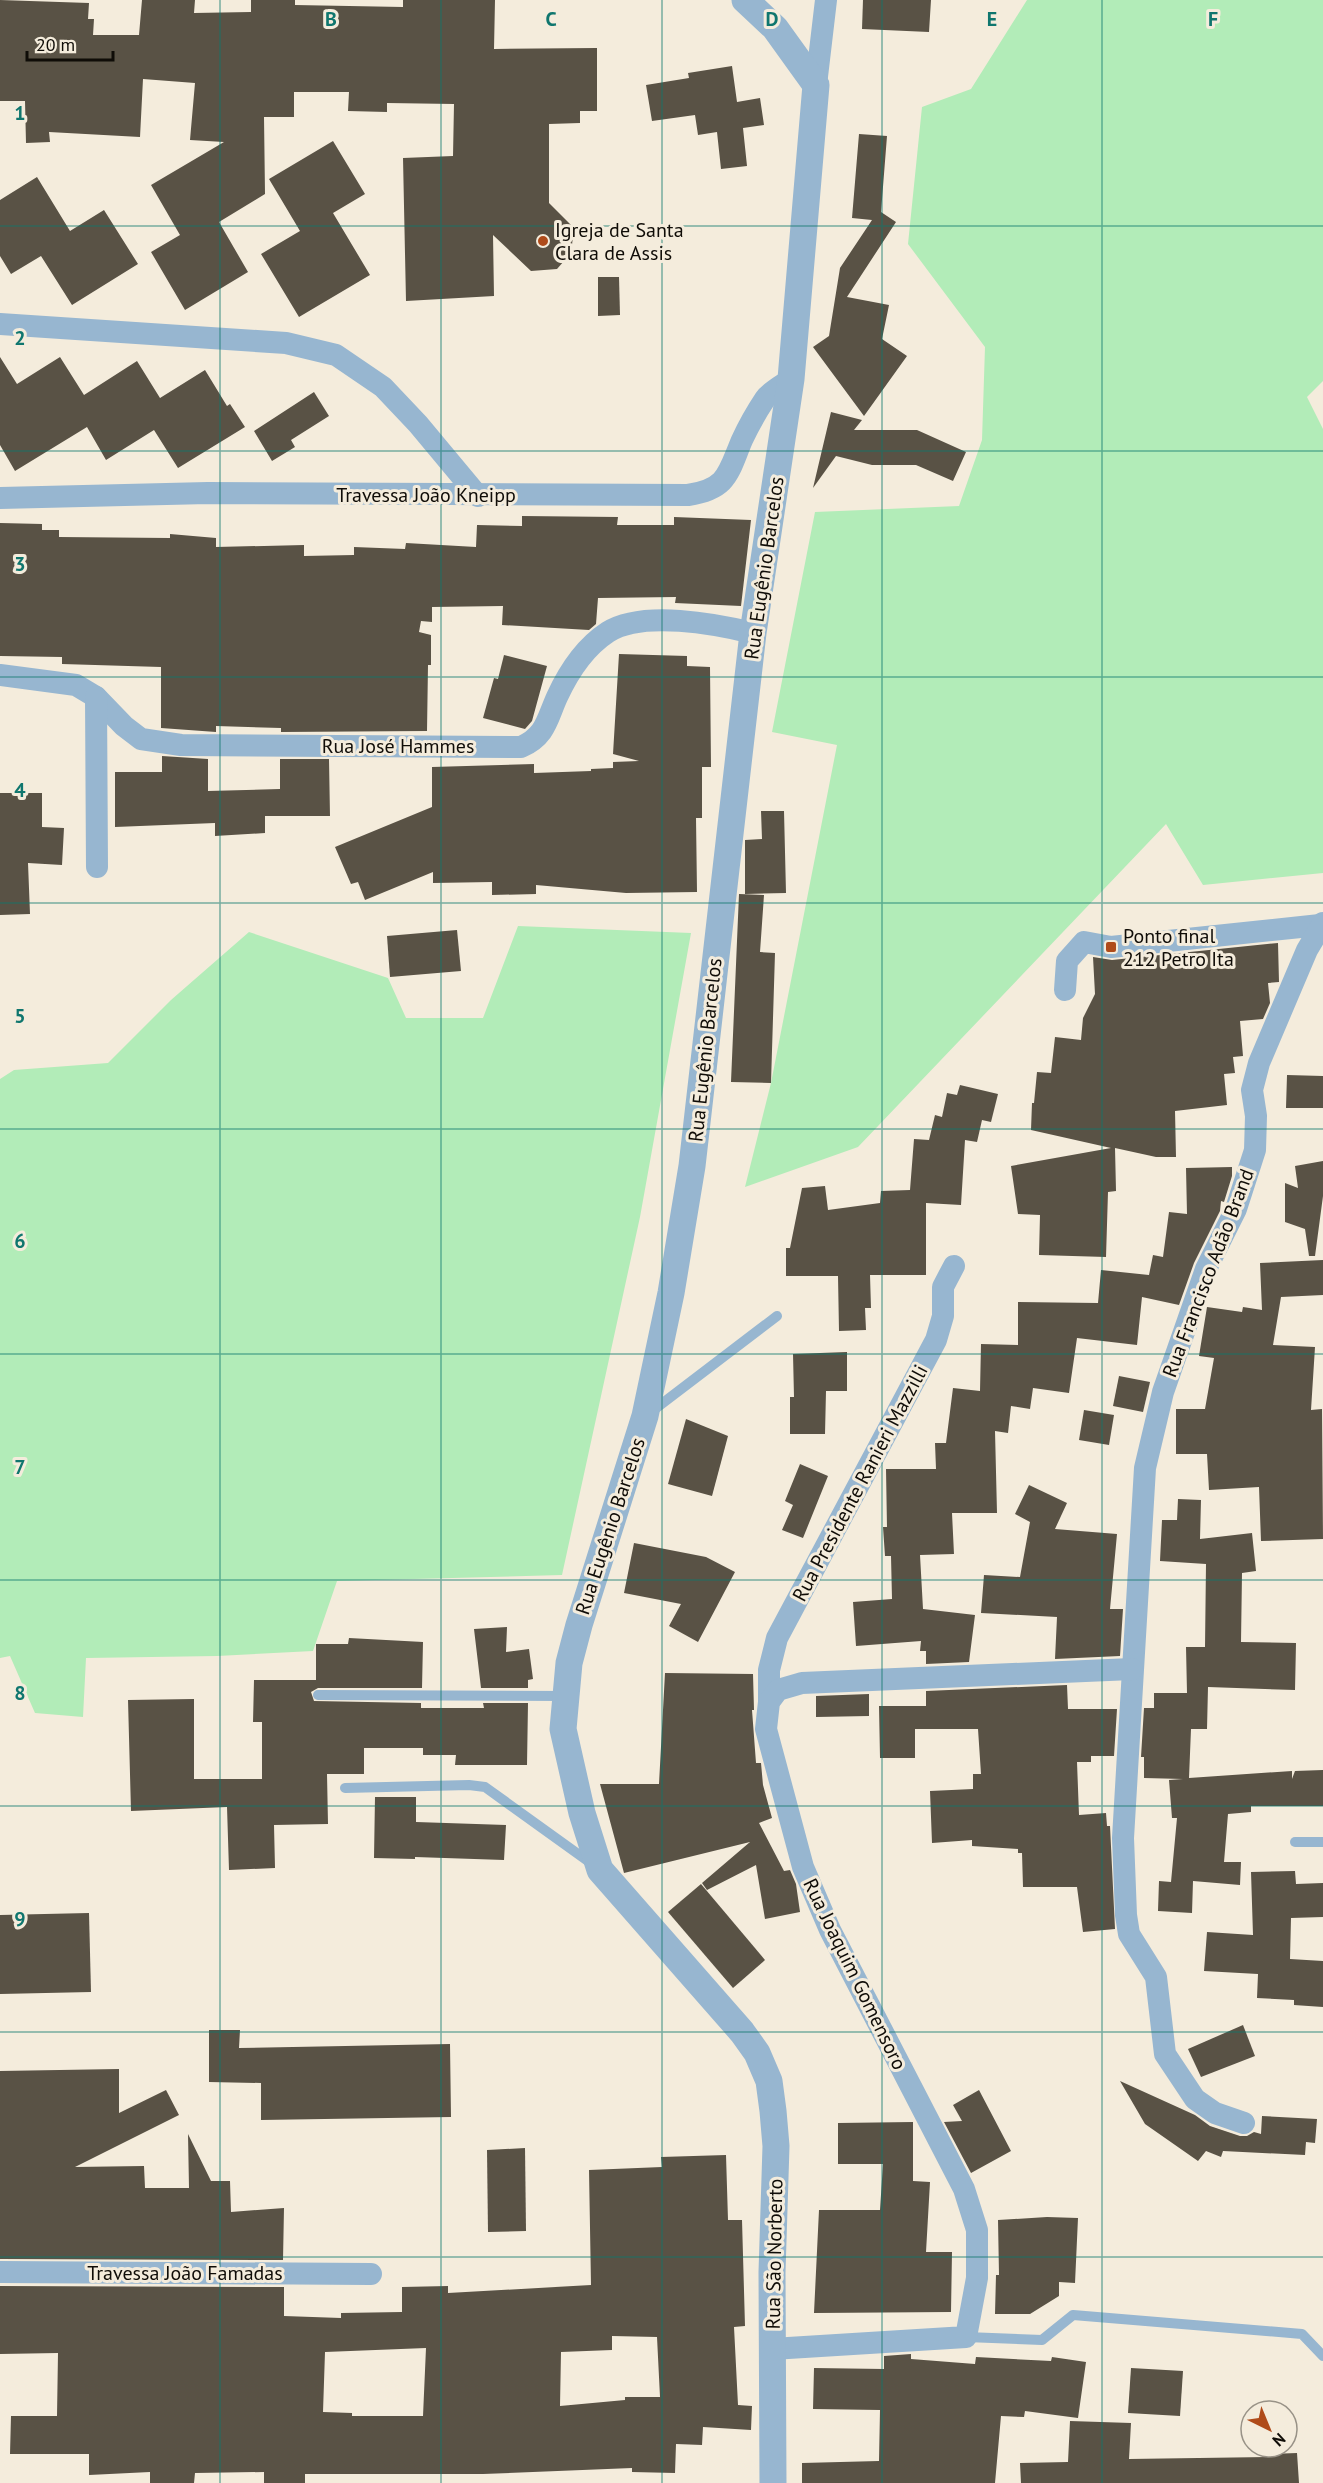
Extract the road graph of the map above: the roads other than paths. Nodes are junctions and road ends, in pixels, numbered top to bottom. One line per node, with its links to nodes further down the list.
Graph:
1 (745, 0): 3 (street)
2 (826, 0): 3 (street, Rua Eugênio Barcelos)
3 (816, 85): 5 (street, Rua Eugênio Barcelos)
4 (0, 324): 6 (street)
5 (791, 379): 6 (street, Travessa João Kneipp); 8 (street, Rua Eugênio Barcelos)
6 (478, 496): 7 (street, Travessa João Kneipp)
7 (0, 498)
8 (753, 633): 10 (street, Rua José Hammes); 16 (street, Rua Eugênio Barcelos)
9 (0, 675): 10 (street, Rua José Hammes)
10 (96, 697): 11 (street)
11 (97, 867)
12 (1322, 924): 13 (street, Rua Francisco Adão Brand); 17 (street, Rua Francisco Adão Brand)
13 (1065, 990)
14 (954, 1266): 20 (street, Rua Presidente Ranieri Mazzilli)
15 (777, 1316): 16 (lane)
16 (645, 1416): 19 (street, Rua Eugênio Barcelos)
17 (1131, 1669): 20 (street); 26 (street, Rua Francisco Adão Brand)
18 (318, 1695): 19 (lane)
19 (565, 1696): 24 (street, Rua Eugênio Barcelos)
20 (769, 1702): 29 (street, Rua Joaquim Gomensoro)
21 (345, 1788): 24 (lane)
22 (1295, 1842): 23 (lane)
23 (1323, 1842)
24 (600, 1870): 25 (street, Rua Eugênio Barcelos)
25 (742, 2032): 30 (street, Rua São Norberto)
26 (1245, 2123)
27 (0, 2272): 28 (street, Travessa João Famadas)
28 (371, 2274)
29 (966, 2337): 30 (street); 31 (lane)
30 (772, 2349): 32 (street, Rua São Norberto)
31 (1323, 2356)
32 (773, 2483)

